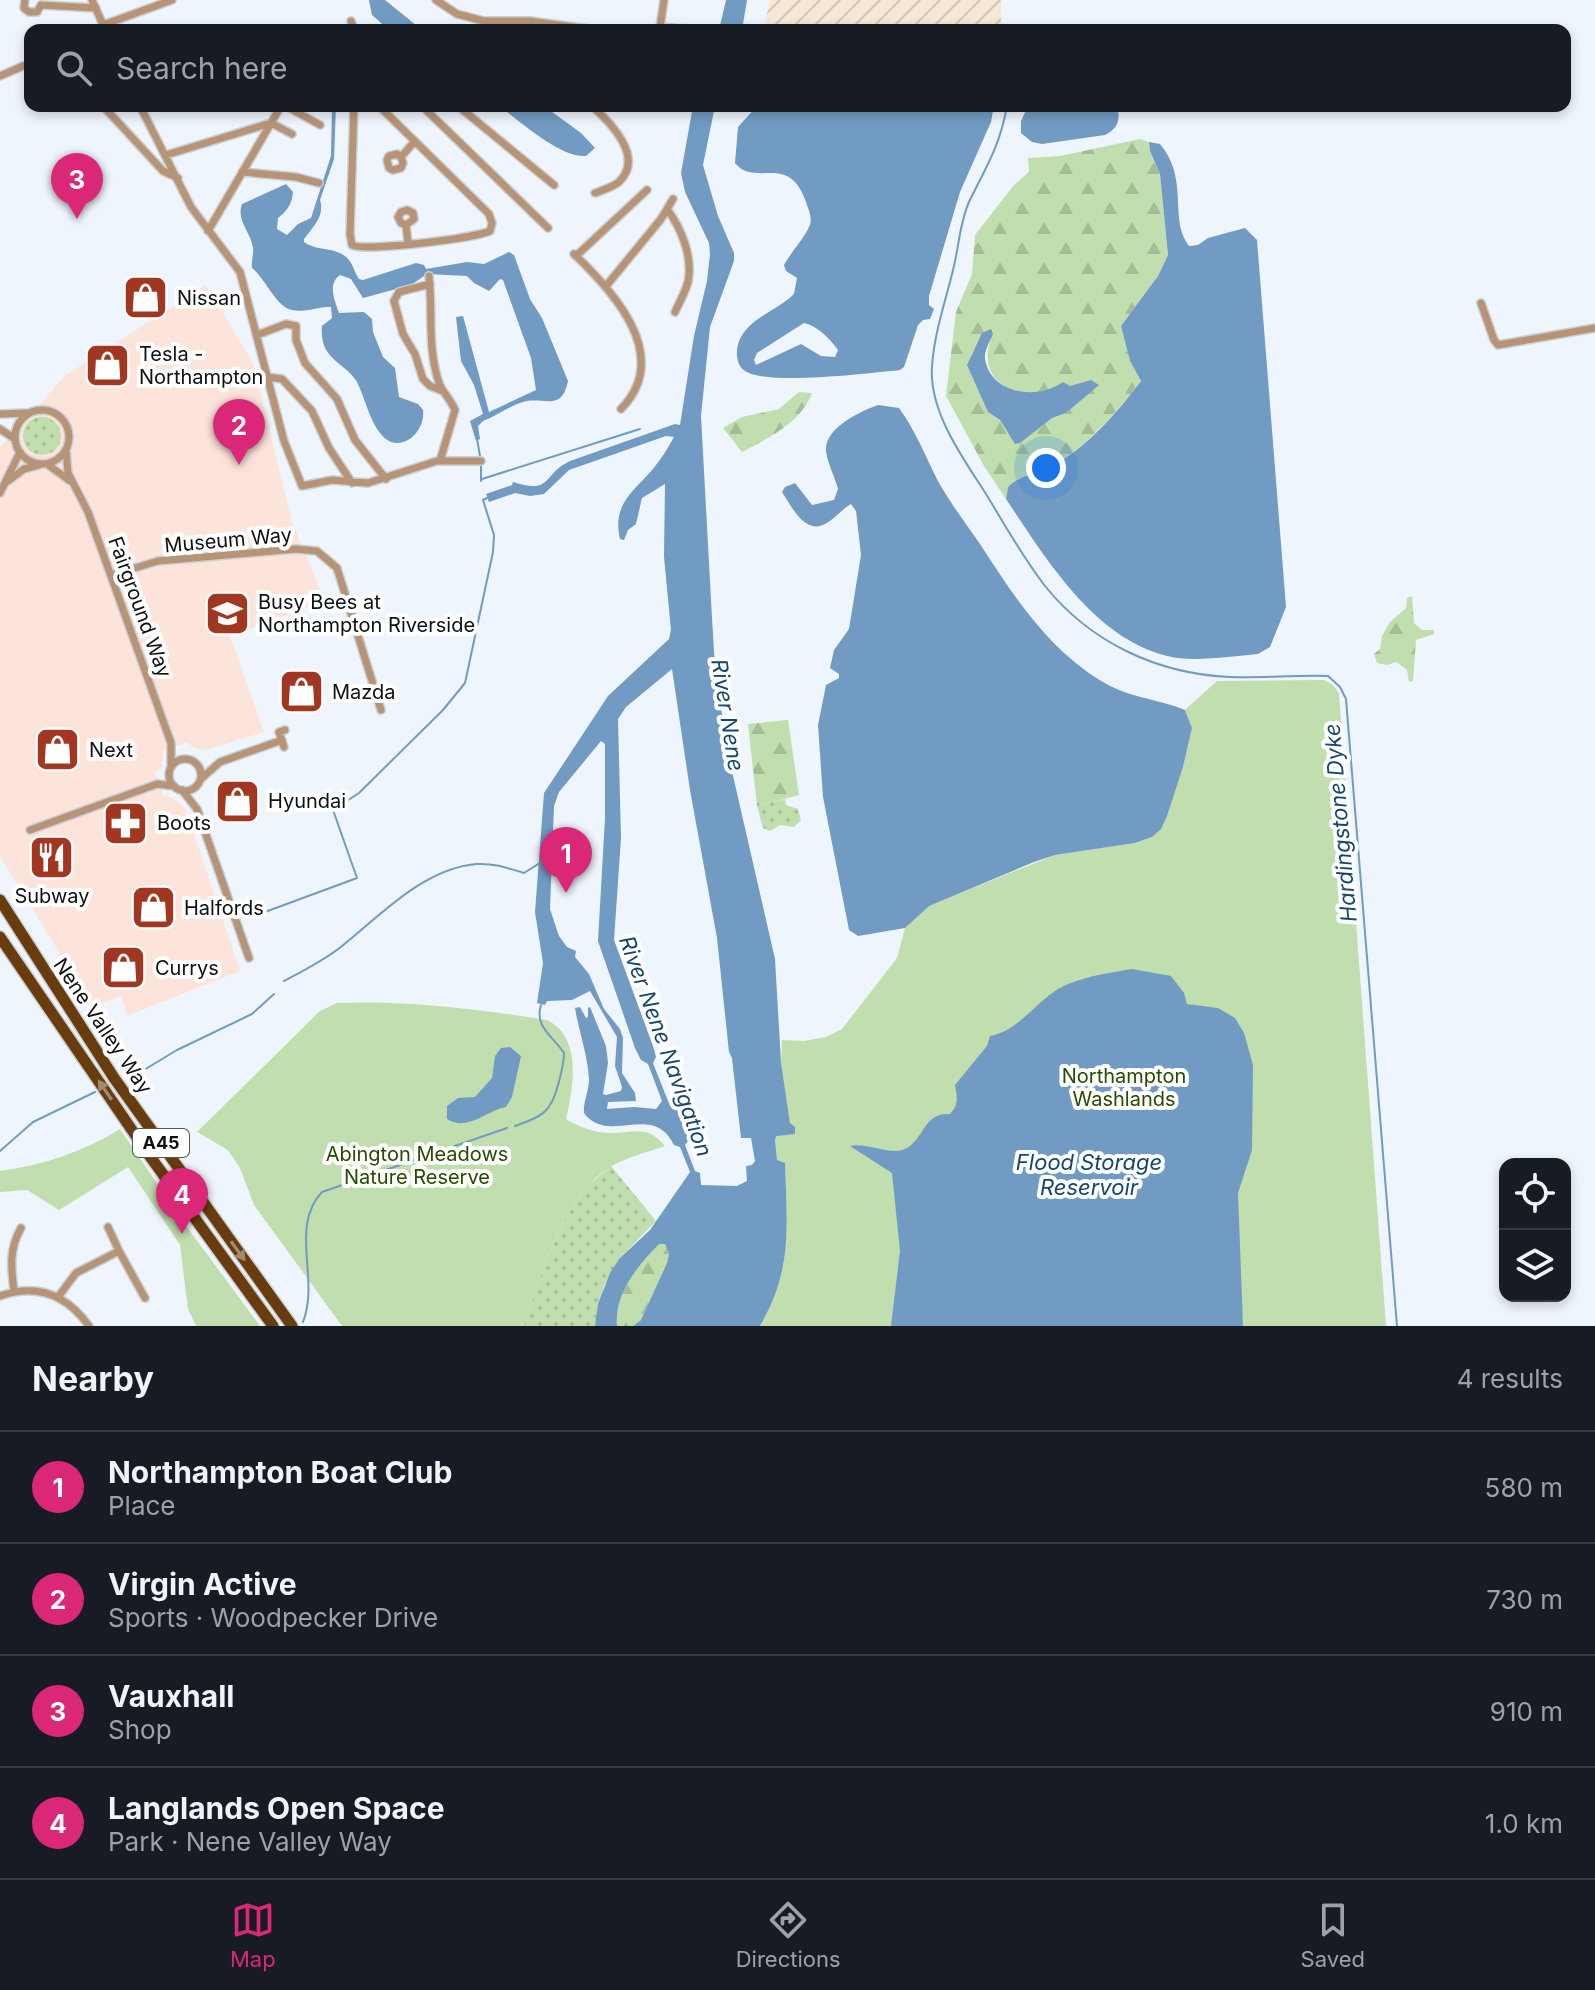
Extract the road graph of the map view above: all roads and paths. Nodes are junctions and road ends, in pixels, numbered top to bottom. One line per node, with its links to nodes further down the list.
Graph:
1 (25, 0): 5 (street)
2 (172, 0): 6 (street)
3 (436, 0): 10 (street)
4 (664, 0): 11 (street)
5 (40, 2): 7 (street)
6 (162, 2): 9 (street)
7 (94, 4): 8 (street)
8 (102, 24)
9 (113, 24)
10 (552, 24)
11 (660, 24)
12 (23, 66): 13 (street)
13 (0, 76)
14 (109, 112): 30 (street)
15 (143, 112): 27 (street)
16 (279, 112): 23 (street)
17 (295, 112): 24 (street)
18 (354, 112): 40 (street)
19 (385, 112): 26 (street)
20 (428, 112): 38 (street)
21 (465, 112): 32 (street)
22 (597, 112): 34 (street)
23 (271, 123): 25 (street); 27 (street); 29 (street)
24 (320, 125)
25 (292, 134)
26 (415, 141): 28 (street); 40 (street)
27 (166, 155): 30 (street)
28 (401, 157)
29 (242, 172): 31 (street); 39 (street)
30 (178, 178): 39 (street)
31 (319, 183)
32 (554, 185)
33 (647, 190): 41 (street)
34 (595, 193)
35 (673, 199): 36 (street)
36 (667, 209): 41 (street); 43 (street)
37 (406, 225): 40 (street)
38 (548, 228)
39 (208, 231): 45 (street)
40 (408, 243)
41 (607, 285): 48 (street)
42 (1481, 303): 44 (street)
43 (675, 312)
44 (1595, 328)
45 (257, 335): 46 (street); 58 (street)
46 (268, 377): 60 (street); 60 (street)
47 (443, 391): 47 (street); 55 (street)
48 (621, 409)
49 (29, 413): 50 (street); 52 (street); 53 (street)
50 (0, 414)
51 (0, 429): 52 (street)
52 (15, 439): 54 (street)
53 (66, 450): 57 (street); 61 (street)
54 (20, 452): 57 (street); 59 (street)
55 (440, 461): 56 (street); 58 (street)
56 (481, 461)
57 (44, 464): 59 (street); 61 (street)
58 (386, 479): 60 (street)
59 (6, 483): 62 (street)
60 (352, 483)
61 (74, 485): 63 (street, Fairground Way)
62 (0, 493)
63 (112, 575): 64 (street, Museum Way); 66 (street, Fairground Way)
64 (381, 710)
65 (285, 730): 68 (street)
66 (171, 743): 67 (street); 69 (street)
67 (190, 760): 68 (street); 69 (street); 70 (street)
68 (220, 762): 70 (street)
69 (170, 769): 71 (street); 73 (street)
70 (201, 778): 72 (street)
71 (157, 784): 73 (street); 75 (street)
72 (196, 787): 73 (street); 74 (street)
73 (178, 788): 74 (street)
74 (197, 809): 80 (street)
75 (30, 830)
76 (0, 887): 79 (highway)
77 (0, 900): 79 (highway, Nene Valley Way / A45)
78 (0, 937): 91 (highway, Nene Valley Way / A45, one-way to 78)
79 (35, 957): 92 (highway, Nene Valley Way / A45, one-way to 92)
80 (249, 958)
81 (108, 1227): 85 (street)
82 (21, 1228): 84 (street)
83 (6, 1230): 84 (street)
84 (16, 1236): 86 (street)
85 (119, 1251): 87 (street); 89 (street)
86 (14, 1291): 88 (street); 89 (street)
87 (140, 1294)
88 (0, 1296)
89 (58, 1297): 90 (street)
90 (89, 1326)
91 (273, 1326)
92 (292, 1326)

